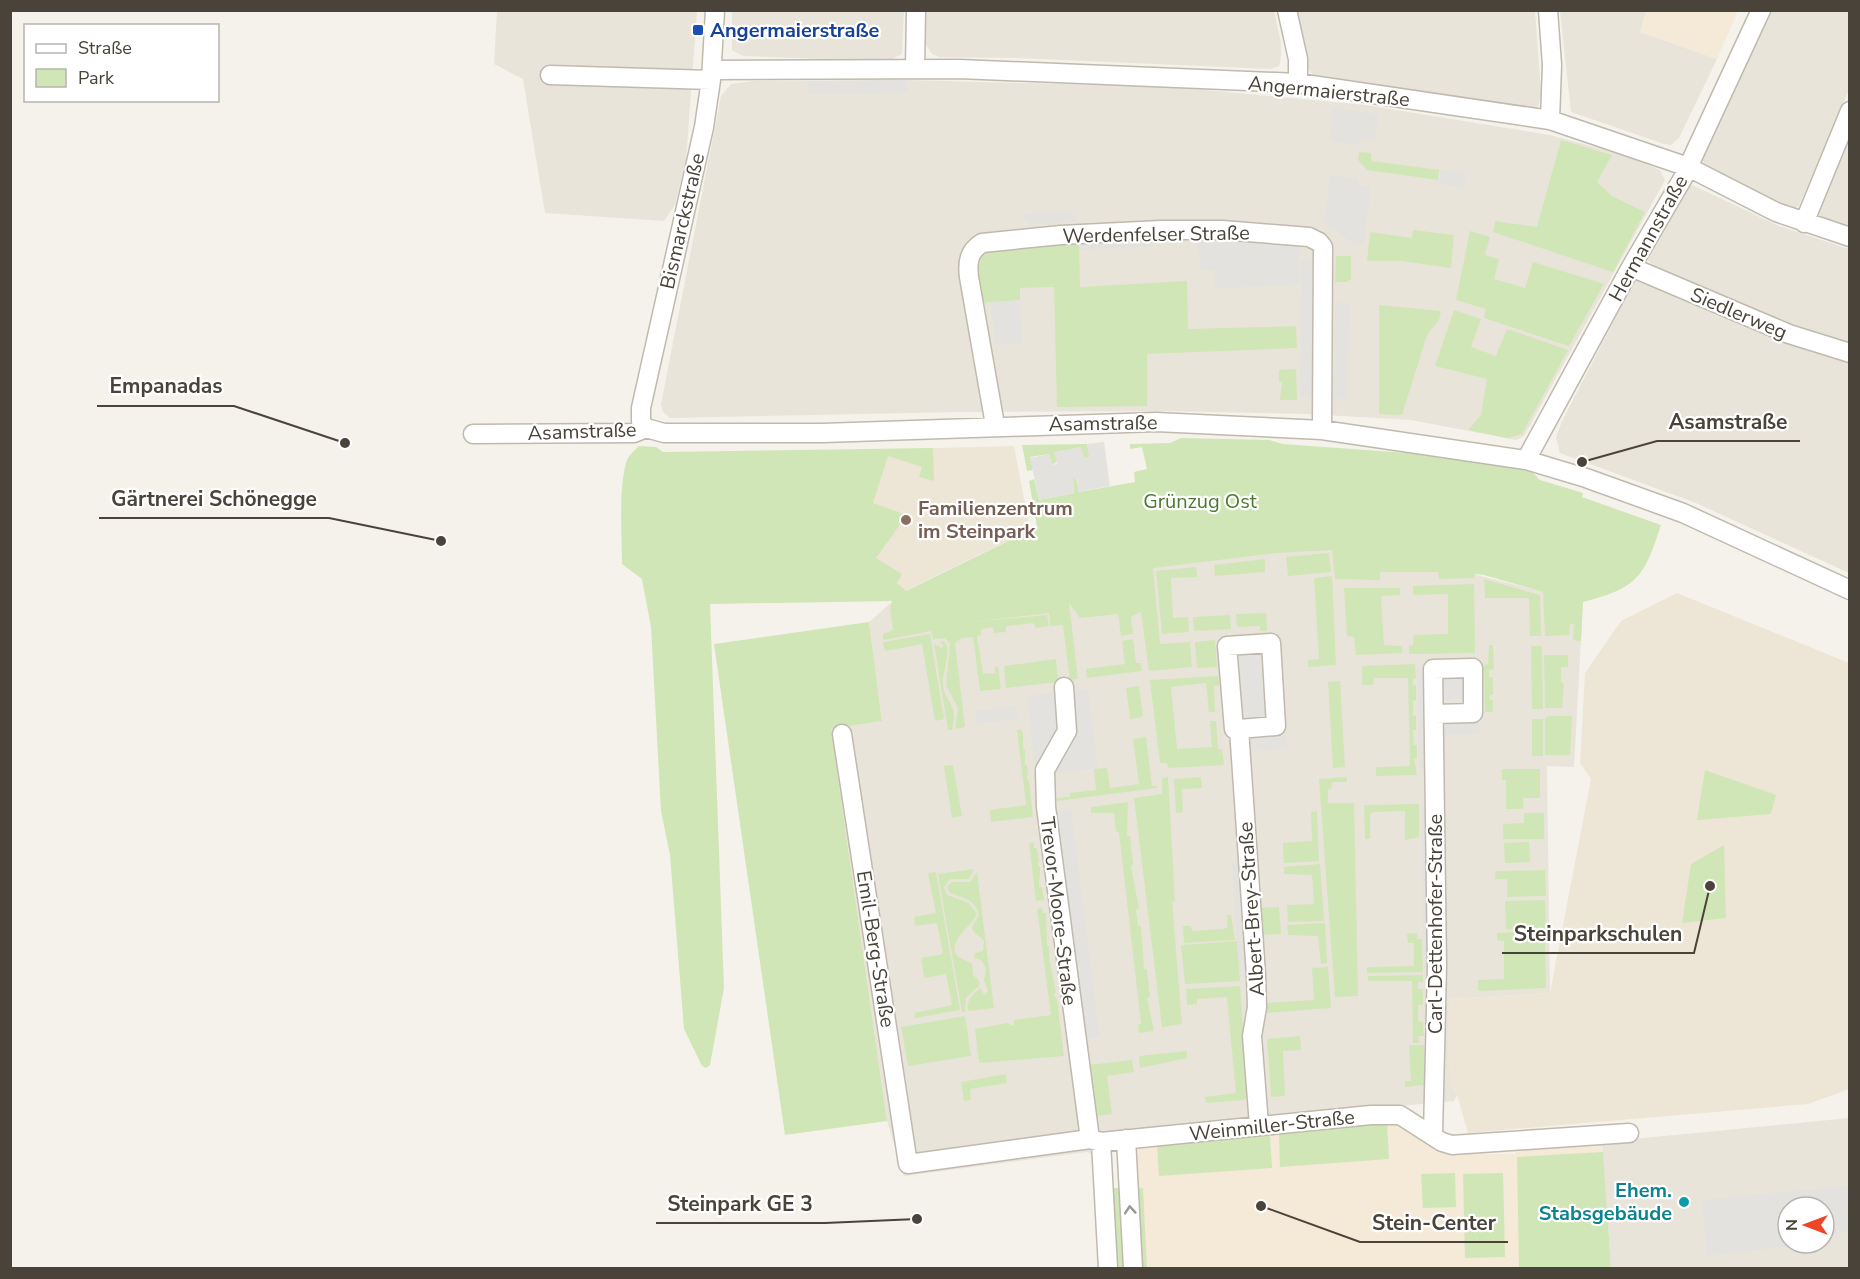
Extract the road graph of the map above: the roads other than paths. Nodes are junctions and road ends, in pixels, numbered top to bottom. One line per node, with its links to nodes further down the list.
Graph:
1 (715, 10): 8 (street, Bismarckstraße)
2 (916, 10): 6 (street)
3 (1287, 10): 9 (street)
4 (1548, 10): 11 (street)
5 (1761, 10): 12 (street, Hermannstraße)
6 (915, 69): 8 (street, Angermaierstraße); 9 (street, Angermaierstraße)
7 (550, 75): 8 (street, Angermaierstraße)
8 (712, 75): 18 (street, Bismarckstraße)
9 (1298, 83): 11 (street, Angermaierstraße)
10 (1850, 111): 13 (street)
11 (1550, 120): 12 (street, Angermaierstraße)
12 (1688, 167): 13 (street, Angermaierstraße); 15 (street, Hermannstraße)
13 (1804, 223): 14 (street, Angermaierstraße)
14 (1850, 237)
15 (1631, 267): 16 (street, Siedlerweg); 21 (street, Hermannstraße)
16 (1850, 353)
17 (995, 425): 18 (street, Asamstraße); 19 (street, Asamstraße); 19 (street, Werdenfelser Straße)
18 (646, 428): 20 (street, Asamstraße)
19 (1322, 430): 21 (street, Asamstraße)
20 (473, 434)
21 (1526, 460): 22 (street, Asamstraße)
22 (1850, 590)
23 (1064, 687): 31 (street, Trevor-Moore-Straße)
24 (1434, 714): 29 (street, Carl-Dettenhofer-Straße)
25 (1239, 729): 25 (street, Albert-Brey-Straße); 27 (street, Albert-Brey-Straße)
26 (842, 734): 32 (street, Emil-Berg-Straße)
27 (1259, 1125): 29 (street, Weinmiller-Straße); 30 (street, Weinmiller-Straße)
28 (1629, 1133): 29 (street, Weinmiller-Straße)
29 (1433, 1135)
30 (1126, 1139): 31 (street, Weinmiller-Straße); 34 (street, one-way to 30)
31 (1095, 1141): 32 (street, Weinmiller-Straße); 33 (street, Trevor-Moore-Straße)
32 (908, 1164)
33 (1108, 1269)
34 (1133, 1269)

